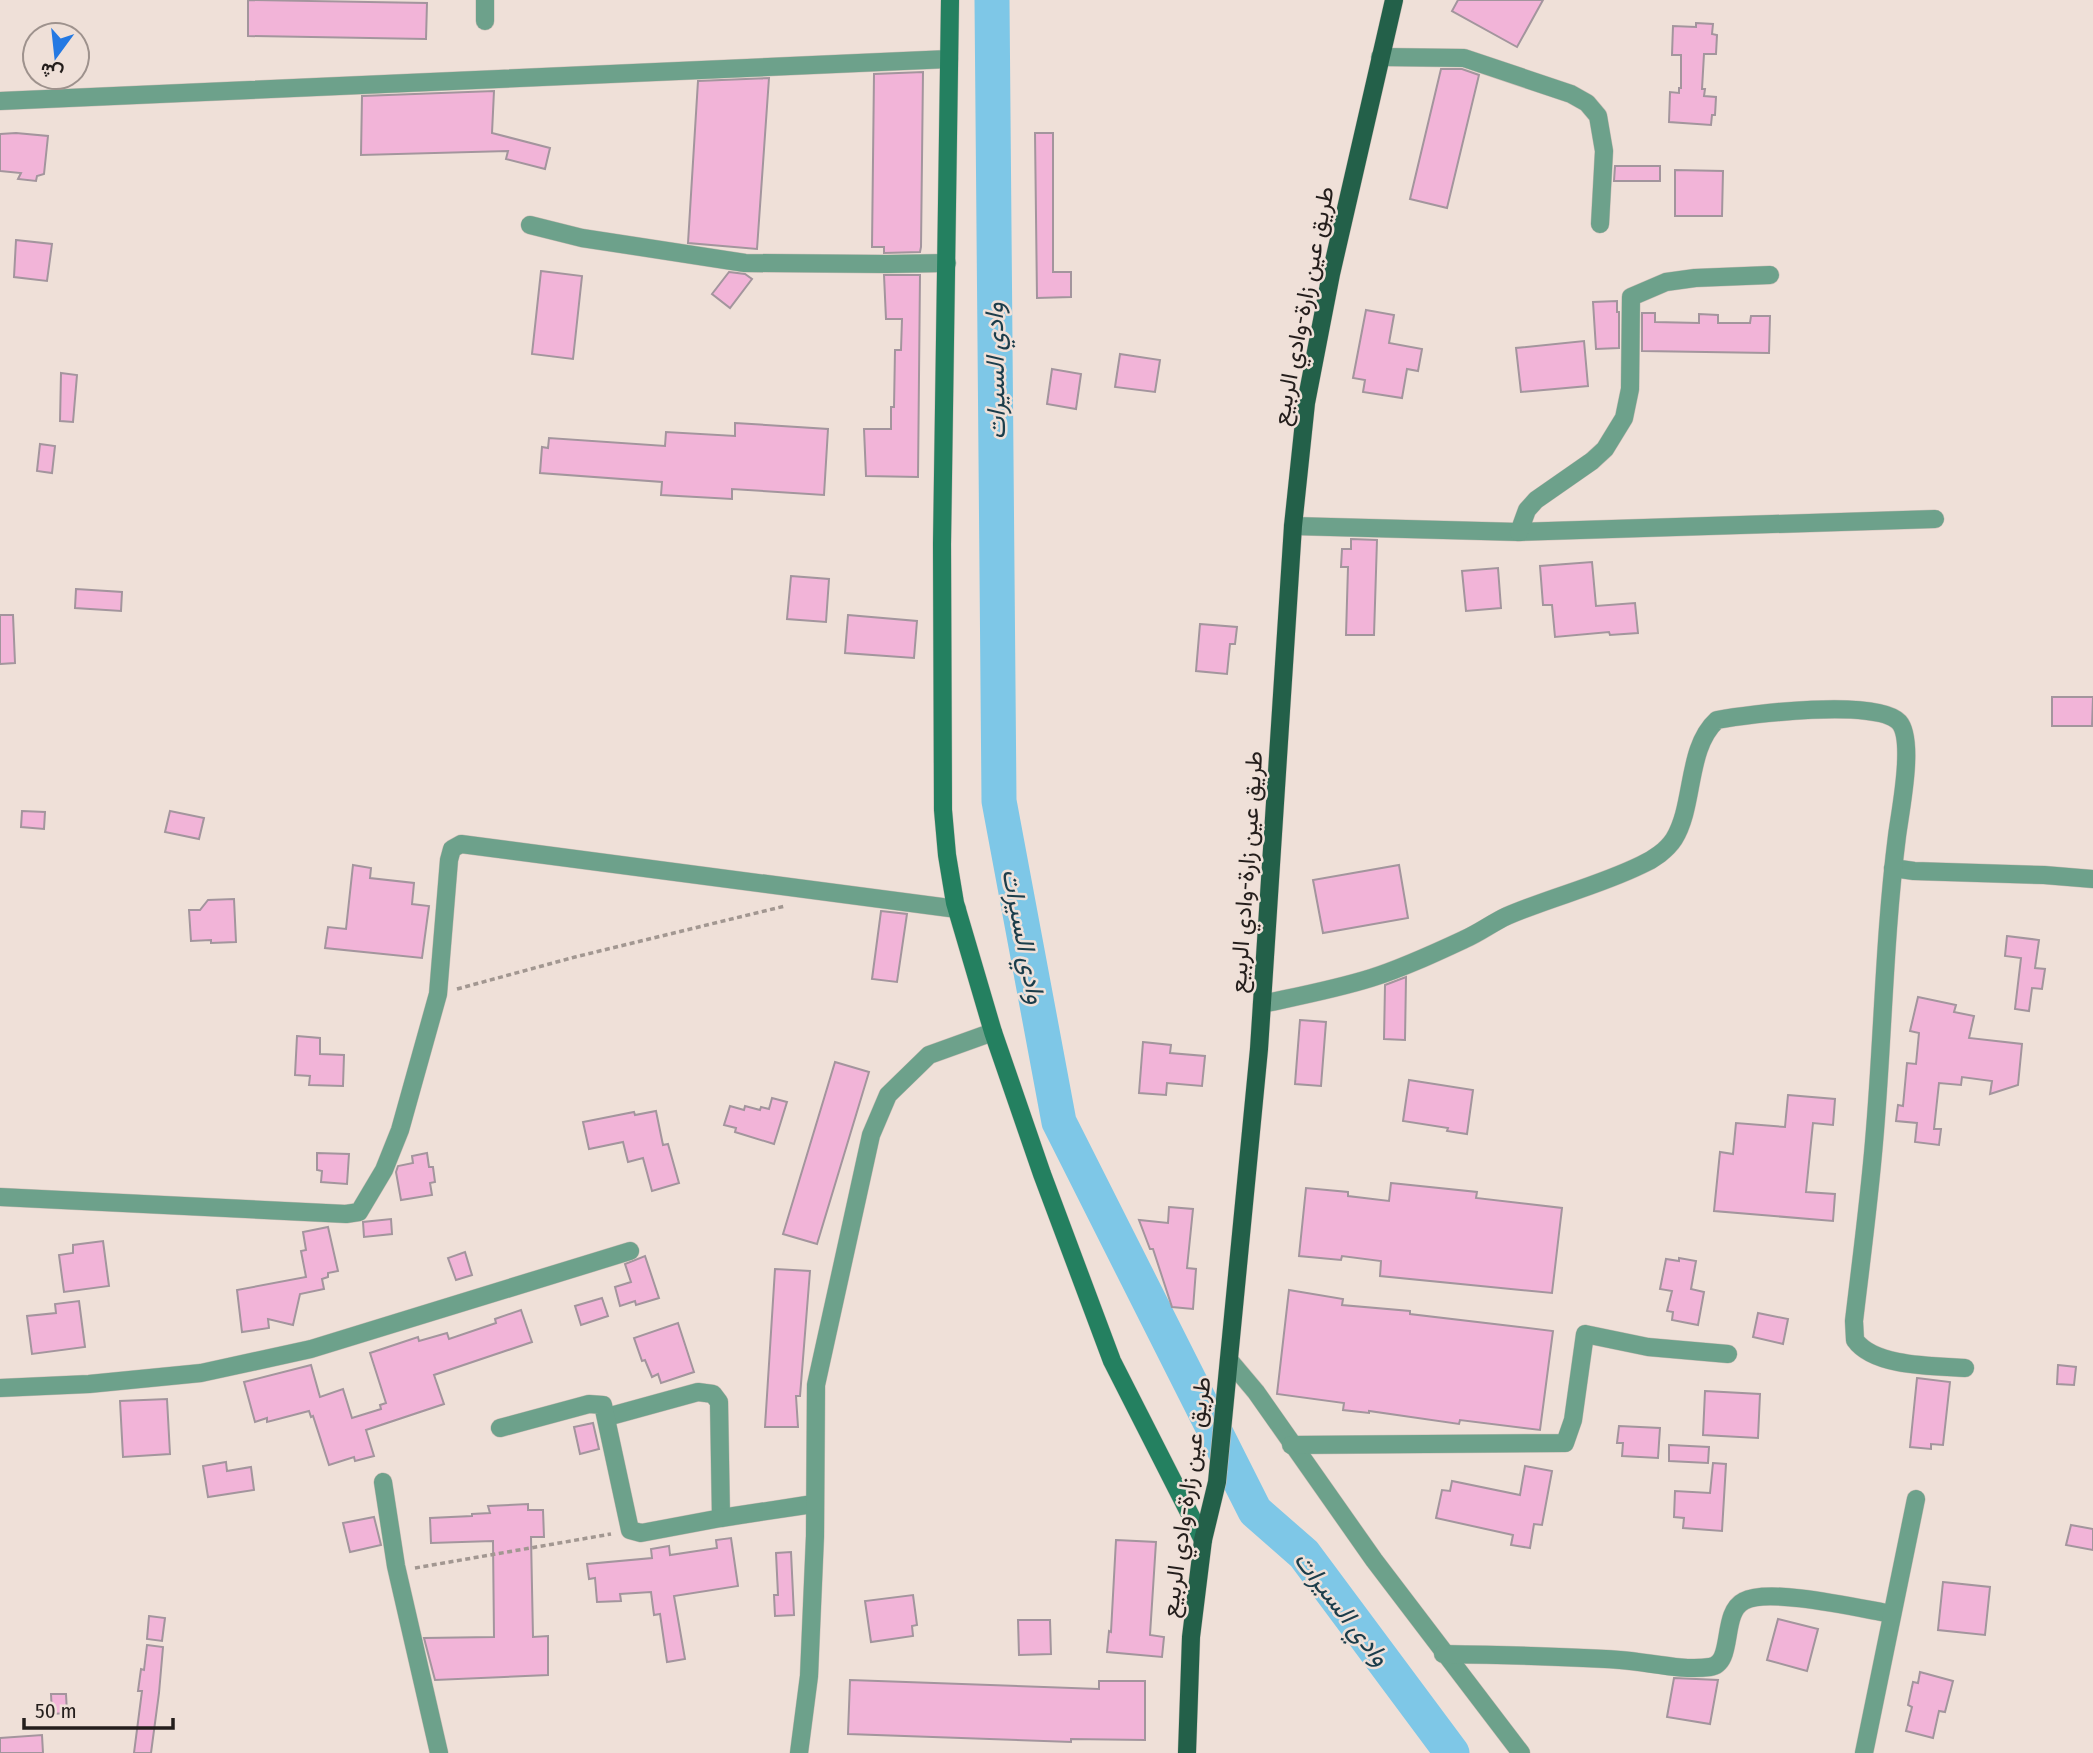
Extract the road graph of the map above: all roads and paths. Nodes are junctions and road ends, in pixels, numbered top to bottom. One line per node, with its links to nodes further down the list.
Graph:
1 (485, 0): 4 (street)
2 (950, 0): 6 (main road)
3 (1394, 0): 5 (main road, طريق عين زارة-وادي الربيع)
4 (485, 21)
5 (1380, 57): 8 (street); 13 (main road, طريق عين زارة-وادي الربيع)
6 (949, 59): 7 (street); 10 (main road)
7 (0, 101)
8 (1600, 224)
9 (530, 225): 10 (street)
10 (947, 262): 18 (main road)
11 (1770, 275): 14 (street)
12 (1934, 519): 14 (street)
13 (1293, 526): 14 (street); 20 (main road, طريق عين زارة-وادي الربيع)
14 (1518, 531)
15 (1893, 868): 16 (street); 20 (street); 26 (street)
16 (2093, 879)
17 (793, 904): 19 (path)
18 (957, 909): 19 (street); 21 (main road)
19 (438, 994): 22 (street)
20 (1262, 1004): 25 (main road, طريق عين زارة-وادي الربيع)
21 (993, 1032): 33 (street); 36 (main road)
22 (0, 1197)
23 (630, 1251): 27 (street)
24 (1728, 1354): 30 (street)
25 (1228, 1360): 30 (street); 36 (main road, طريق عين زارة-وادي الربيع)
26 (1965, 1368)
27 (0, 1388)
28 (607, 1417): 29 (street); 34 (street); 35 (street)
29 (500, 1428)
30 (1291, 1445): 39 (street)
31 (383, 1482): 37 (street)
32 (1916, 1500): 38 (street)
33 (813, 1504): 34 (street); 41 (street)
34 (721, 1518): 35 (street)
35 (631, 1530): 37 (path)
36 (1203, 1540): 42 (main road, طريق عين زارة-وادي الربيع)
37 (397, 1571): 40 (street)
38 (1892, 1614): 39 (street); 44 (street)
39 (1443, 1654): 43 (street)
40 (439, 1753)
41 (799, 1753)
42 (1187, 1753)
43 (1521, 1753)
44 (1864, 1753)

